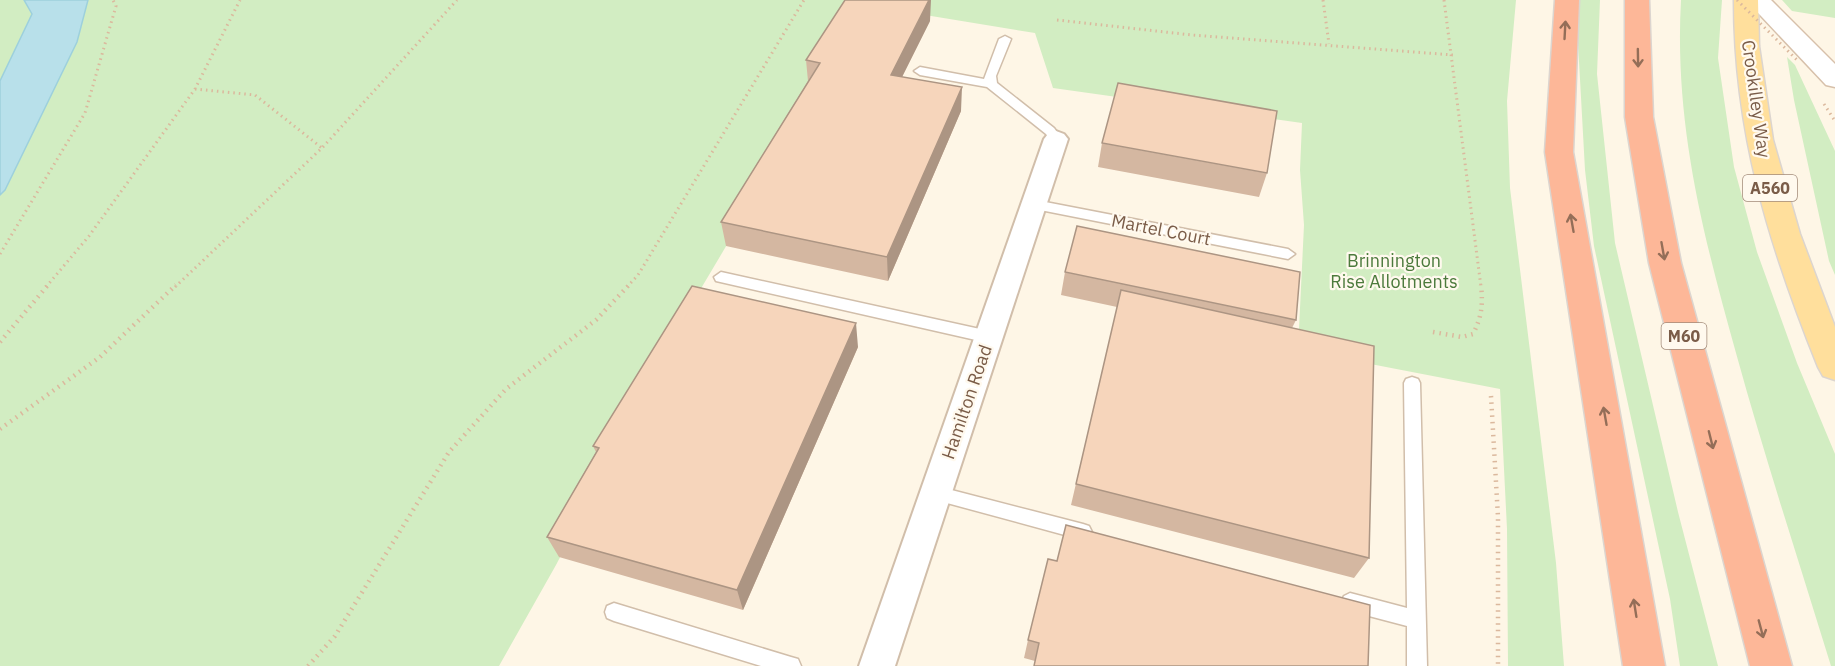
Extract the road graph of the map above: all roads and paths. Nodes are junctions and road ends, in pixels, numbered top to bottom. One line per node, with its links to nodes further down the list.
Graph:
1 (113, 0): 24 (path)
2 (240, 0): 20 (path)
3 (457, 0): 22 (path)
4 (804, 0): 39 (path)
5 (1323, 0): 14 (path)
6 (1444, 0): 15 (path)
7 (1567, 0): 44 (highway, one-way to 7)
8 (1637, 0): 45 (highway, M60, one-way to 45)
9 (1737, 0): 16 (path, bridge)
10 (1746, 0): 30 (main road, Crookilley Way / A560)
11 (1758, 0): 16 (street)
12 (1057, 21): 14 (path)
13 (1005, 39): 19 (lane)
14 (1329, 44): 15 (path)
15 (1453, 55): 27 (path)
16 (1806, 58): 18 (street)
17 (920, 71): 19 (lane)
18 (1835, 79)
19 (991, 84): 21 (lane)
20 (195, 89): 22 (path); 29 (path)
21 (1056, 139): 23 (street, Hamilton Road)
22 (322, 148): 33 (path)
23 (1035, 205): 25 (lane, Martel Court); 28 (street, Hamilton Road)
24 (0, 254)
25 (1288, 254)
26 (721, 277): 28 (lane)
27 (1433, 332)
28 (989, 337): 34 (street, Hamilton Road)
29 (0, 342)
30 (1835, 367)
31 (1412, 383): 38 (lane)
32 (1491, 396): 43 (path)
33 (0, 429)
34 (936, 493): 35 (lane); 41 (street, Hamilton Road)
35 (1096, 535)
36 (1333, 597): 38 (lane)
37 (614, 612): 40 (lane)
38 (1417, 620): 42 (lane)
39 (308, 666)
40 (791, 666)
41 (877, 666)
42 (1417, 666)
43 (1498, 666)
44 (1644, 666)
45 (1772, 666)

